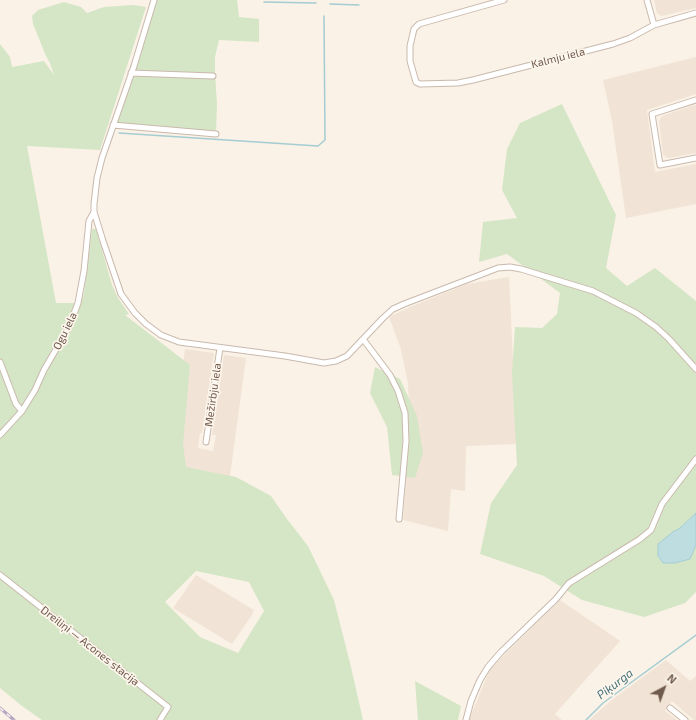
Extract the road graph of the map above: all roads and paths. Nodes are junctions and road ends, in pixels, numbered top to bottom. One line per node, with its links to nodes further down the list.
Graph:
1 (154, 0): 6 (street)
2 (504, 0): 5 (street, Kalmju iela)
3 (647, 0): 5 (street)
4 (696, 13): 5 (street, Kalmju iela)
5 (654, 25)
6 (131, 73): 7 (street); 9 (street)
7 (213, 76)
8 (696, 100): 11 (street)
9 (113, 125): 10 (street); 12 (street)
10 (216, 134)
11 (696, 158)
12 (94, 212): 14 (street); 17 (street, Ogu iela)
13 (363, 339): 14 (street); 16 (street); 21 (street)
14 (220, 348): 19 (street, Mežirbju iela)
15 (0, 362): 17 (street)
16 (696, 370)
17 (22, 411): 18 (street, Ogu iela)
18 (0, 435)
19 (206, 442)
20 (696, 459): 25 (street)
21 (399, 519)
22 (0, 575): 24 (street, Dreiliņi — Acones stacija)
23 (670, 708): 26 (street)
24 (160, 720)
25 (466, 720)
26 (685, 720)

